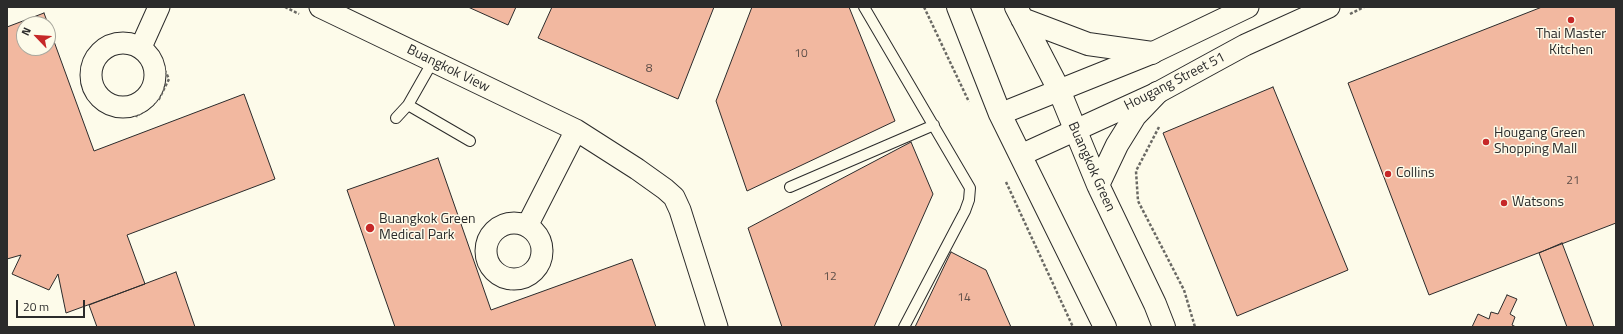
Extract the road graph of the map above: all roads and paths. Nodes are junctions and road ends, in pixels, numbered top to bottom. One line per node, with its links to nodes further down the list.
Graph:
1 (159, 7): 10 (street)
2 (285, 7): 7 (path)
3 (864, 7): 19 (lane)
4 (958, 7): 17 (main road)
5 (1248, 7): 11 (street)
6 (1364, 7): 8 (path)
7 (313, 12): 13 (street, Buangkok View)
8 (1336, 12): 15 (street, Hougang Street 51)
9 (1019, 13): 11 (main road); 14 (main road, Buangkok Green)
10 (133, 41): 12 (path)
11 (1152, 53): 14 (street)
12 (160, 59)
13 (433, 61): 16 (lane); 21 (street, Buangkok View)
14 (1059, 90): 17 (street); 22 (main road, Buangkok Green)
15 (1157, 93): 22 (street, Hougang Street 51); 25 (main road)
16 (408, 105): 18 (lane); 23 (lane)
17 (1000, 114): 24 (main road)
18 (396, 118)
19 (934, 125): 26 (lane); 29 (lane)
20 (1160, 125): 32 (path)
21 (576, 130): 27 (street); 28 (street, Buangkok View)
22 (1074, 130): 24 (street, Hougang Street 51); 25 (main road, Buangkok Green)
23 (470, 141)
24 (1020, 155): 30 (main road)
25 (1098, 185): 31 (main road, Buangkok Green)
26 (790, 187)
27 (527, 226)
28 (717, 327)
29 (904, 327)
30 (1105, 327)
31 (1164, 327)
32 (1195, 327)

